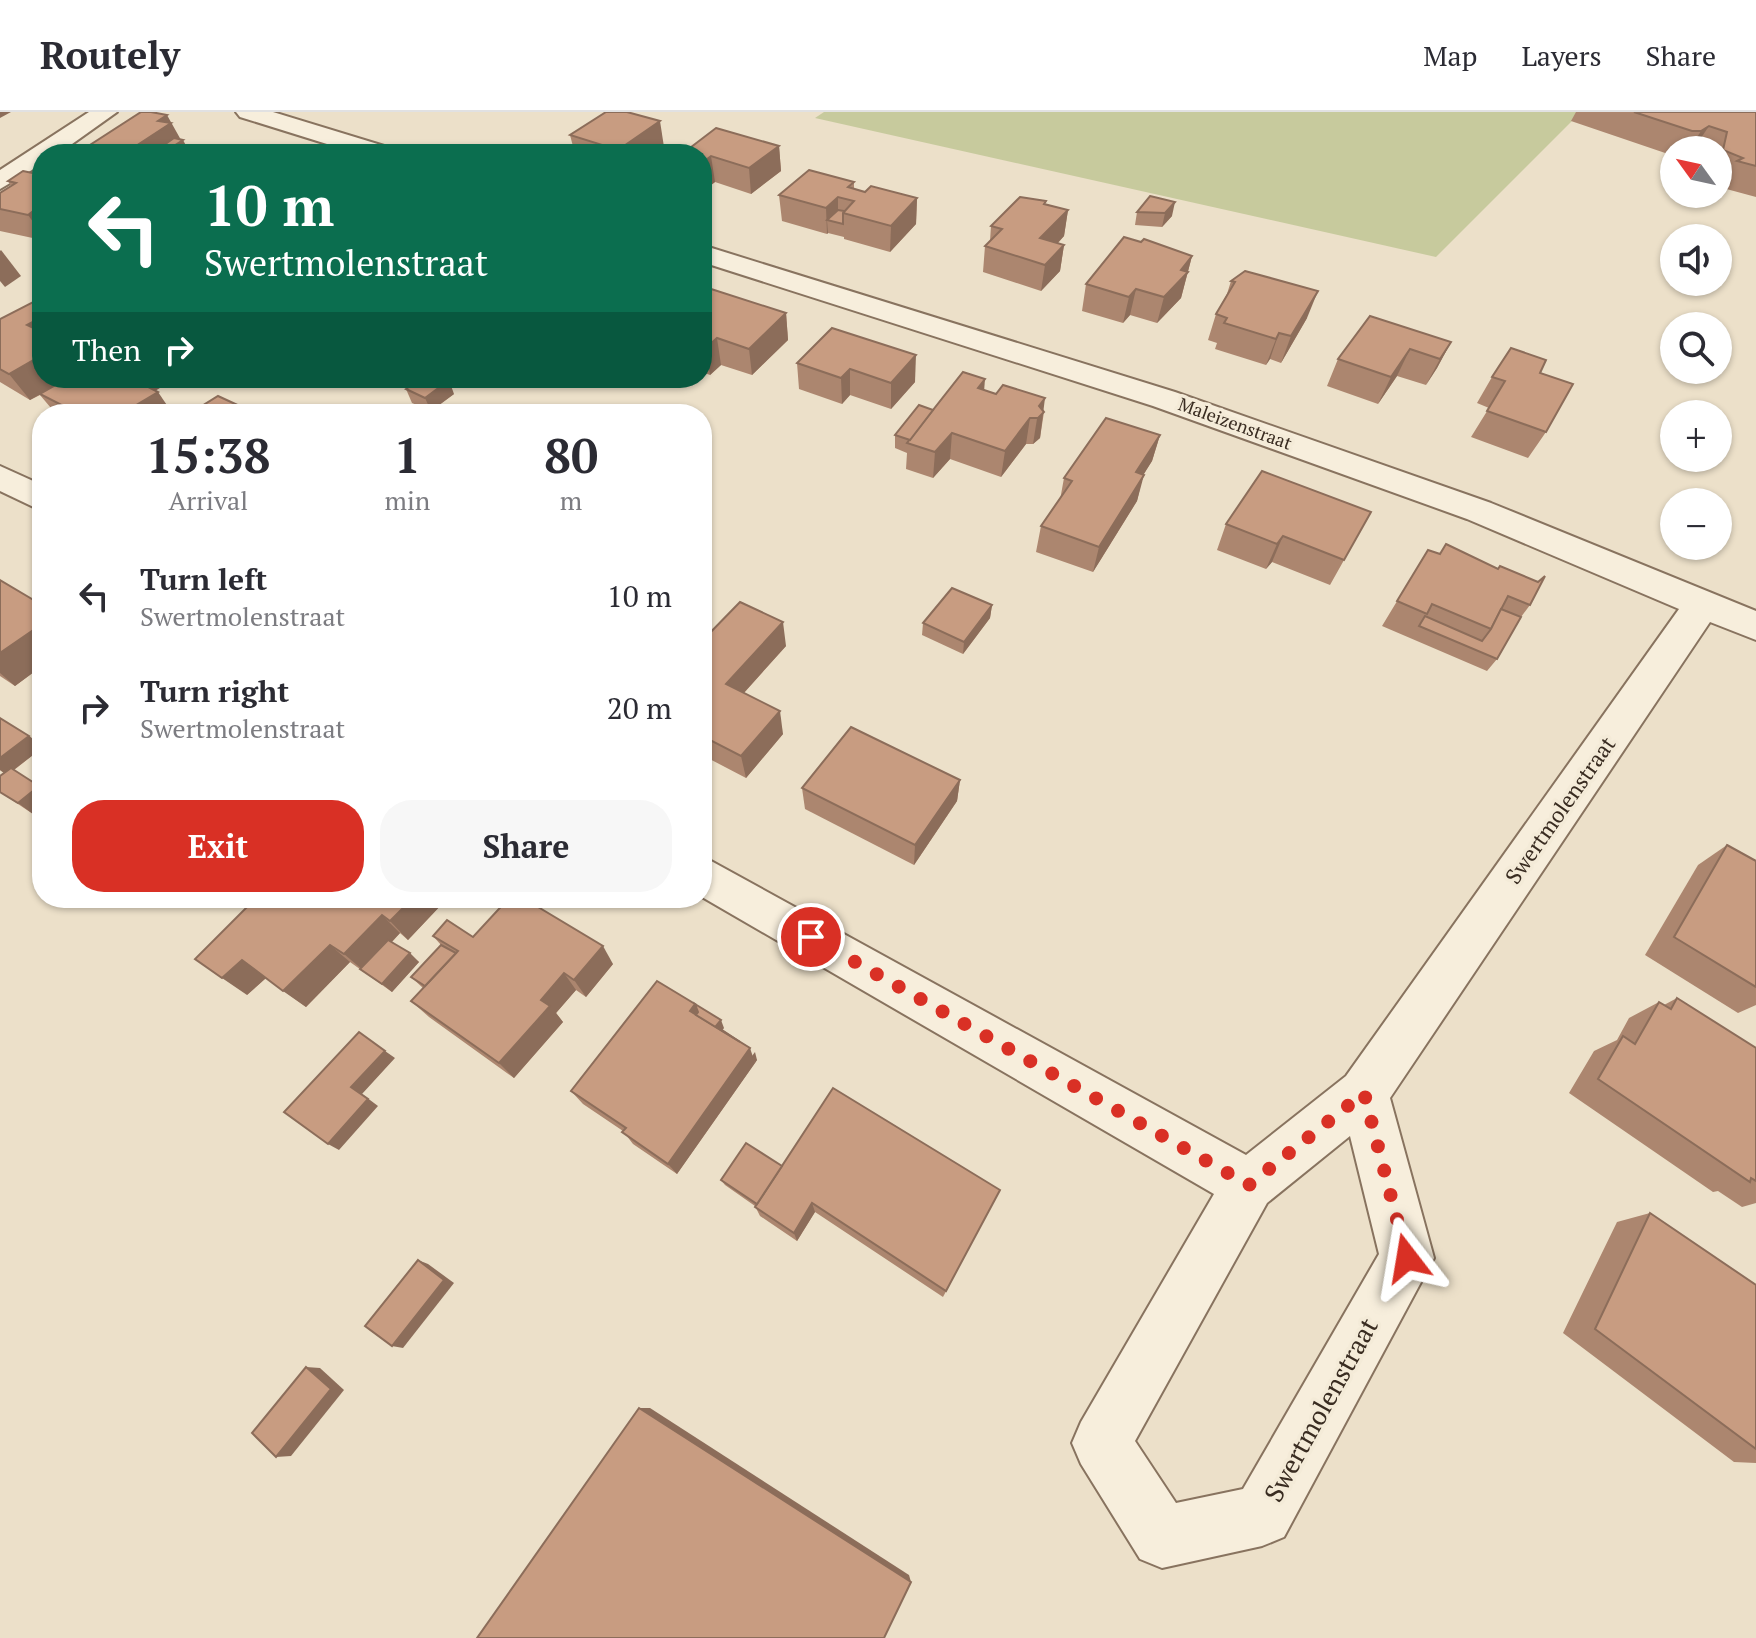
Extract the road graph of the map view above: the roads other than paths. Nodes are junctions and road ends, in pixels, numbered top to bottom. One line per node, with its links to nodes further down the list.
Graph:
1 (105, 112): 3 (street)
2 (248, 112): 4 (street)
3 (56, 144)
4 (352, 144)
5 (32, 160): 6 (street)
6 (0, 181)
7 (712, 256): 10 (street, Maleizenstraat)
8 (0, 477): 9 (street)
9 (32, 495)
10 (1702, 605): 11 (street, Maleizenstraat); 13 (street, Swertmolenstraat)
11 (1756, 626)
12 (712, 881): 14 (street)
13 (1364, 1093): 14 (street, Swertmolenstraat); 14 (street, Swertmolenstraat)
14 (1249, 1185)

